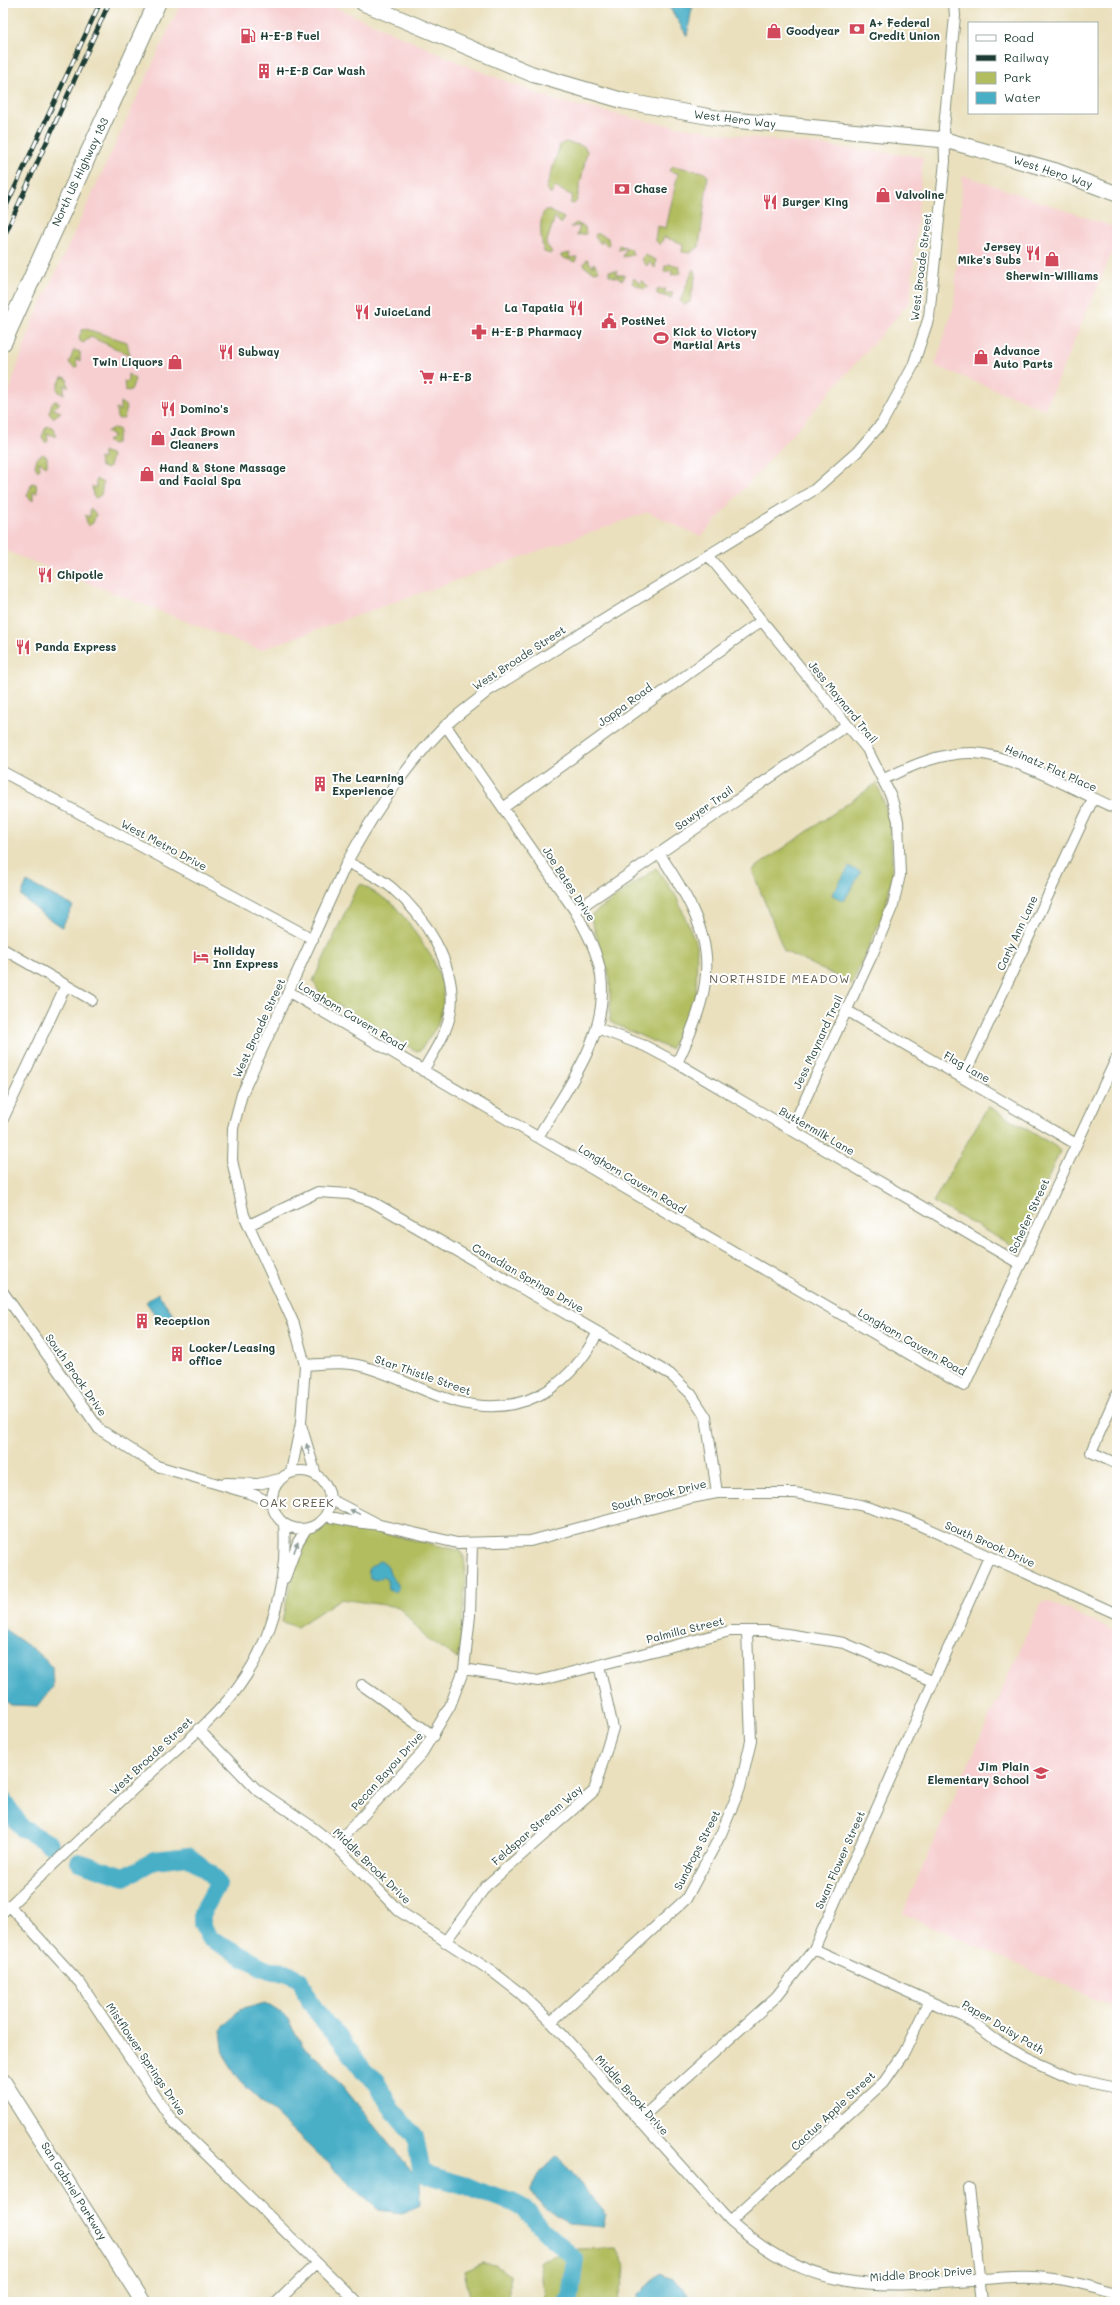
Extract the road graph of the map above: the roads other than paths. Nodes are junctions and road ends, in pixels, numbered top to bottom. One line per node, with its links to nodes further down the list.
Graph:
1 (157, 3): 6 (main road, North US Highway 183)
2 (363, 3): 4 (main road, West Hero Way)
3 (954, 3): 4 (street, West Broade Street)
4 (945, 140): 5 (main road, West Hero Way); 7 (street, West Broade Street)
5 (1117, 194)
6 (3, 342)
7 (708, 555): 8 (street, Jess Maynard Trail); 10 (street, West Broade Street)
8 (761, 621): 9 (street, Jess Maynard Trail); 14 (street, Joppa Road)
9 (846, 724): 12 (street, Jess Maynard Trail); 16 (street, Sawyer Trail)
10 (446, 726): 14 (street, Joe Bates Drive); 17 (street, West Broade Street)
11 (3, 772): 19 (street, West Metro Drive)
12 (884, 779): 13 (street, Heinatz Flat Place); 24 (street, Jess Maynard Trail)
13 (1093, 799): 15 (street, Heinatz Flat Place); 29 (street, Carly Ann Lane)
14 (503, 808): 18 (street, Joe Bates Drive)
15 (1117, 810)
16 (659, 853): 18 (street, Sawyer Trail); 27 (street)
17 (347, 862): 19 (street, West Broade Street); 28 (street)
18 (575, 911): 25 (street, Joe Bates Drive)
19 (313, 939): 22 (street, West Broade Street)
20 (3, 949): 21 (street)
21 (66, 985): 23 (street); 30 (street)
22 (289, 992): 28 (street, Longhorn Cavern Road); 34 (street, West Broade Street)
23 (92, 1000)
24 (846, 1010): 29 (street, Flag Lane); 31 (street, Jess Maynard Trail)
25 (597, 1028): 27 (street, Buttermilk Lane); 32 (street, Joe Bates Drive)
26 (1117, 1057): 33 (street, Schefer Street)
27 (676, 1063): 31 (street, Buttermilk Lane)
28 (423, 1071): 32 (street, Longhorn Cavern Road)
29 (963, 1078): 33 (street, Flag Lane)
30 (3, 1119)
31 (791, 1130): 35 (street, Buttermilk Lane)
32 (538, 1137): 39 (street, Longhorn Cavern Road)
33 (1076, 1144): 35 (street, Schefer Street)
34 (250, 1225): 37 (street, Canadian Springs Drive); 38 (street, West Broade Street)
35 (1020, 1264): 39 (street, Schefer Street)
36 (3, 1292): 46 (street, South Brook Drive)
37 (598, 1332): 38 (street, Star Thistle Street); 47 (street, Canadian Springs Drive)
38 (305, 1365): 41 (street, West Broade Street)
39 (964, 1386)
40 (1117, 1393): 42 (street)
41 (301, 1423): 43 (street, West Broade Street); 44 (street, West Broade Street, one-way to 41)
42 (1117, 1464)
43 (291, 1472): 44 (street); 45 (street)
44 (316, 1475): 48 (street)
45 (280, 1479): 46 (street, South Brook Drive); 49 (street)
46 (210, 1483): 49 (street, South Brook Drive)
47 (717, 1493): 54 (street, South Brook Drive); 55 (street, South Brook Drive)
48 (330, 1499): 50 (street); 52 (street, South Brook Drive, one-way to 48)
49 (272, 1504): 51 (street)
50 (325, 1516): 52 (street, South Brook Drive); 53 (street)
51 (284, 1524): 53 (street); 56 (street, West Broade Street)
52 (380, 1525): 54 (street, South Brook Drive)
53 (306, 1529): 56 (street, West Broade Street, one-way to 53)
54 (472, 1544): 60 (street, Pecan Bayou Drive)
55 (989, 1557): 57 (street, South Brook Drive); 61 (street, Swan Flower Street)
56 (280, 1593): 63 (street, West Broade Street)
57 (1117, 1614)
58 (747, 1631): 59 (street, Palmilla Street); 61 (street, Palmilla Street); 70 (street, Sundrops Street)
59 (599, 1665): 60 (street, Palmilla Street); 67 (street, Feldspar Stream Way)
60 (464, 1669): 64 (street, Pecan Bayou Drive)
61 (932, 1681): 68 (street, Swan Flower Street)
62 (362, 1685): 64 (street)
63 (198, 1729): 65 (street, Middle Brook Drive); 66 (street, West Broade Street)
64 (434, 1736): 65 (street, Pecan Bayou Drive)
65 (335, 1845): 67 (street, Middle Brook Drive)
66 (6, 1908): 76 (street, Mistflower Springs Drive)
67 (445, 1942): 70 (street, Middle Brook Drive)
68 (814, 1949): 69 (street, Paper Daisy Path); 73 (street, Swan Flower Street)
69 (929, 2001): 72 (street, Paper Daisy Path); 75 (street, Cactus Apple Street)
70 (551, 2022): 73 (street, Middle Brook Drive)
71 (3, 2081): 79 (main road, San Gabriel Parkway)
72 (1117, 2088)
73 (639, 2120): 75 (street, Middle Brook Drive)
74 (970, 2188): 77 (street)
75 (730, 2221): 77 (street, Middle Brook Drive)
76 (317, 2263): 80 (street); 81 (street, Mistflower Springs Drive)
77 (980, 2282): 78 (street, Middle Brook Drive); 82 (street)
78 (1117, 2294)
79 (143, 2302)
80 (277, 2302)
81 (357, 2302)
82 (982, 2302)

